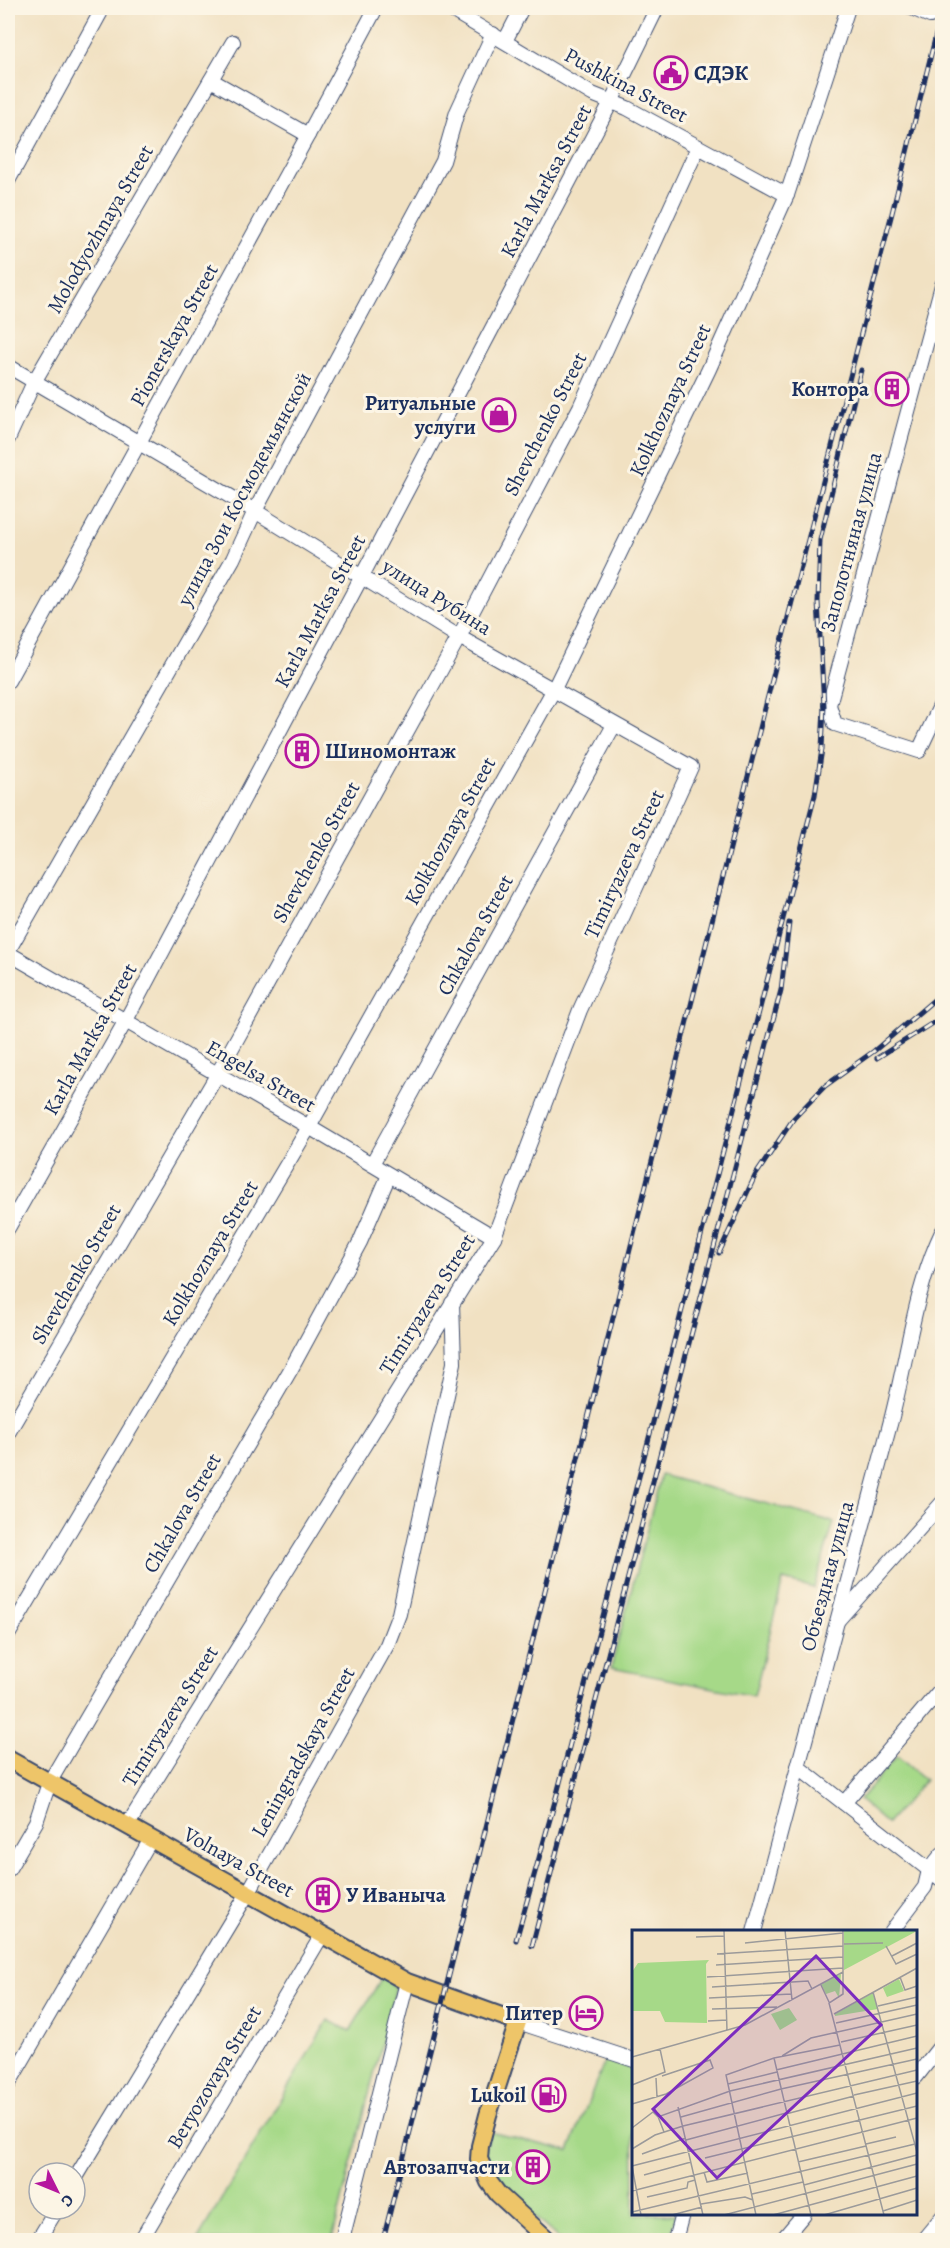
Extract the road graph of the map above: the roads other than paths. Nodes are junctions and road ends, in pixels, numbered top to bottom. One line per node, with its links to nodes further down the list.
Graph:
1 (103, 8): 15 (street)
2 (375, 8): 13 (street, Pionerskaya Street)
3 (448, 8): 9 (street, Pushkina Street)
4 (522, 8): 9 (street, улица Зои Космодемьянской)
5 (657, 8): 12 (street, Karla Marksa Street)
6 (848, 8): 16 (street, Kolkhoznaya Street)
7 (912, 8): 8 (street)
8 (930, 16)
9 (499, 37): 12 (street, Pushkina Street); 22 (street, улица Зои Космодемьянской)
10 (233, 42): 11 (street, Molodyozhnaya Street)
11 (211, 80): 13 (street); 19 (street, Molodyozhnaya Street)
12 (611, 102): 14 (street, Pushkina Street); 23 (street, Karla Marksa Street)
13 (308, 135): 21 (street, Pionerskaya Street)
14 (698, 147): 16 (street, Pushkina Street); 24 (street, Shevchenko Street)
15 (8, 181)
16 (788, 195): 26 (street, Kolkhoznaya Street)
17 (942, 285): 27 (street, Заполотняная улица)
18 (8, 366): 19 (street, улица Рубина)
19 (34, 382): 20 (street, Molodyozhnaya Street); 21 (street, улица Рубина)
20 (8, 439)
21 (138, 443): 22 (street, улица Рубина); 25 (street, Pionerskaya Street)
22 (255, 511): 23 (street, улица Рубина); 30 (street, улица Зои Космодемьянской)
23 (362, 576): 24 (street, улица Рубина); 31 (street, Karla Marksa Street)
24 (459, 637): 26 (street, улица Рубина); 32 (street, Shevchenko Street)
25 (8, 681)
26 (553, 691): 28 (street, улица Рубина); 33 (street, Kolkhoznaya Street)
27 (942, 702)
28 (614, 725): 29 (street, улица Рубина); 34 (street, Chkalova Street)
29 (692, 767): 38 (street, Timiryazeva Street)
30 (8, 952): 31 (street, Engelsa Street)
31 (125, 1022): 32 (street, Engelsa Street); 36 (street, Karla Marksa Street)
32 (217, 1075): 33 (street, Engelsa Street); 40 (street, Shevchenko Street)
33 (309, 1127): 34 (street, Engelsa Street); 43 (street, Kolkhoznaya Street)
34 (372, 1164): 35 (street, Engelsa Street)
35 (389, 1175): 38 (street, Engelsa Street); 47 (street, Chkalova Street)
36 (8, 1228)
37 (942, 1232): 42 (street, Объездная улица)
38 (494, 1237): 39 (street, Timiryazeva Street)
39 (452, 1304): 49 (street, Timiryazeva Street); 55 (street, Leningradskaya Street)
40 (8, 1433)
41 (942, 1503): 42 (street)
42 (835, 1624): 46 (street, Объездная улица)
43 (8, 1635)
44 (942, 1688): 48 (street)
45 (8, 1759): 47 (main road, Volnaya Street)
46 (798, 1767): 48 (street); 56 (street, Объездная улица)
47 (49, 1783): 49 (main road, Volnaya Street); 52 (street, Chkalova Street)
48 (844, 1803): 53 (street)
49 (127, 1826): 50 (main road, Volnaya Street)
50 (151, 1839): 55 (main road, Volnaya Street); 64 (street)
51 (942, 1854): 53 (street)
52 (8, 1870)
53 (930, 1870): 54 (street); 57 (street)
54 (942, 1880)
55 (248, 1893): 58 (main road, Volnaya Street); 65 (street, Leningradskaya Street)
56 (755, 1930)
57 (893, 1930)
58 (322, 1935): 59 (main road, Volnaya Street); 71 (street, Beryozovaya Street)
59 (407, 1982): 60 (main road, Volnaya Street); 72 (street)
60 (518, 2022): 62 (street, Volnaya Street); 73 (main road)
61 (942, 2044): 63 (street)
62 (632, 2060)
63 (917, 2075)
64 (8, 2085)
65 (86, 2161)
66 (682, 2215): 74 (street)
67 (803, 2215): 75 (street)
68 (942, 2217): 76 (street)
69 (50, 2221): 70 (street)
70 (38, 2241)
71 (141, 2241)
72 (342, 2241)
73 (548, 2241)
74 (675, 2241)
75 (782, 2241)
76 (923, 2241)

